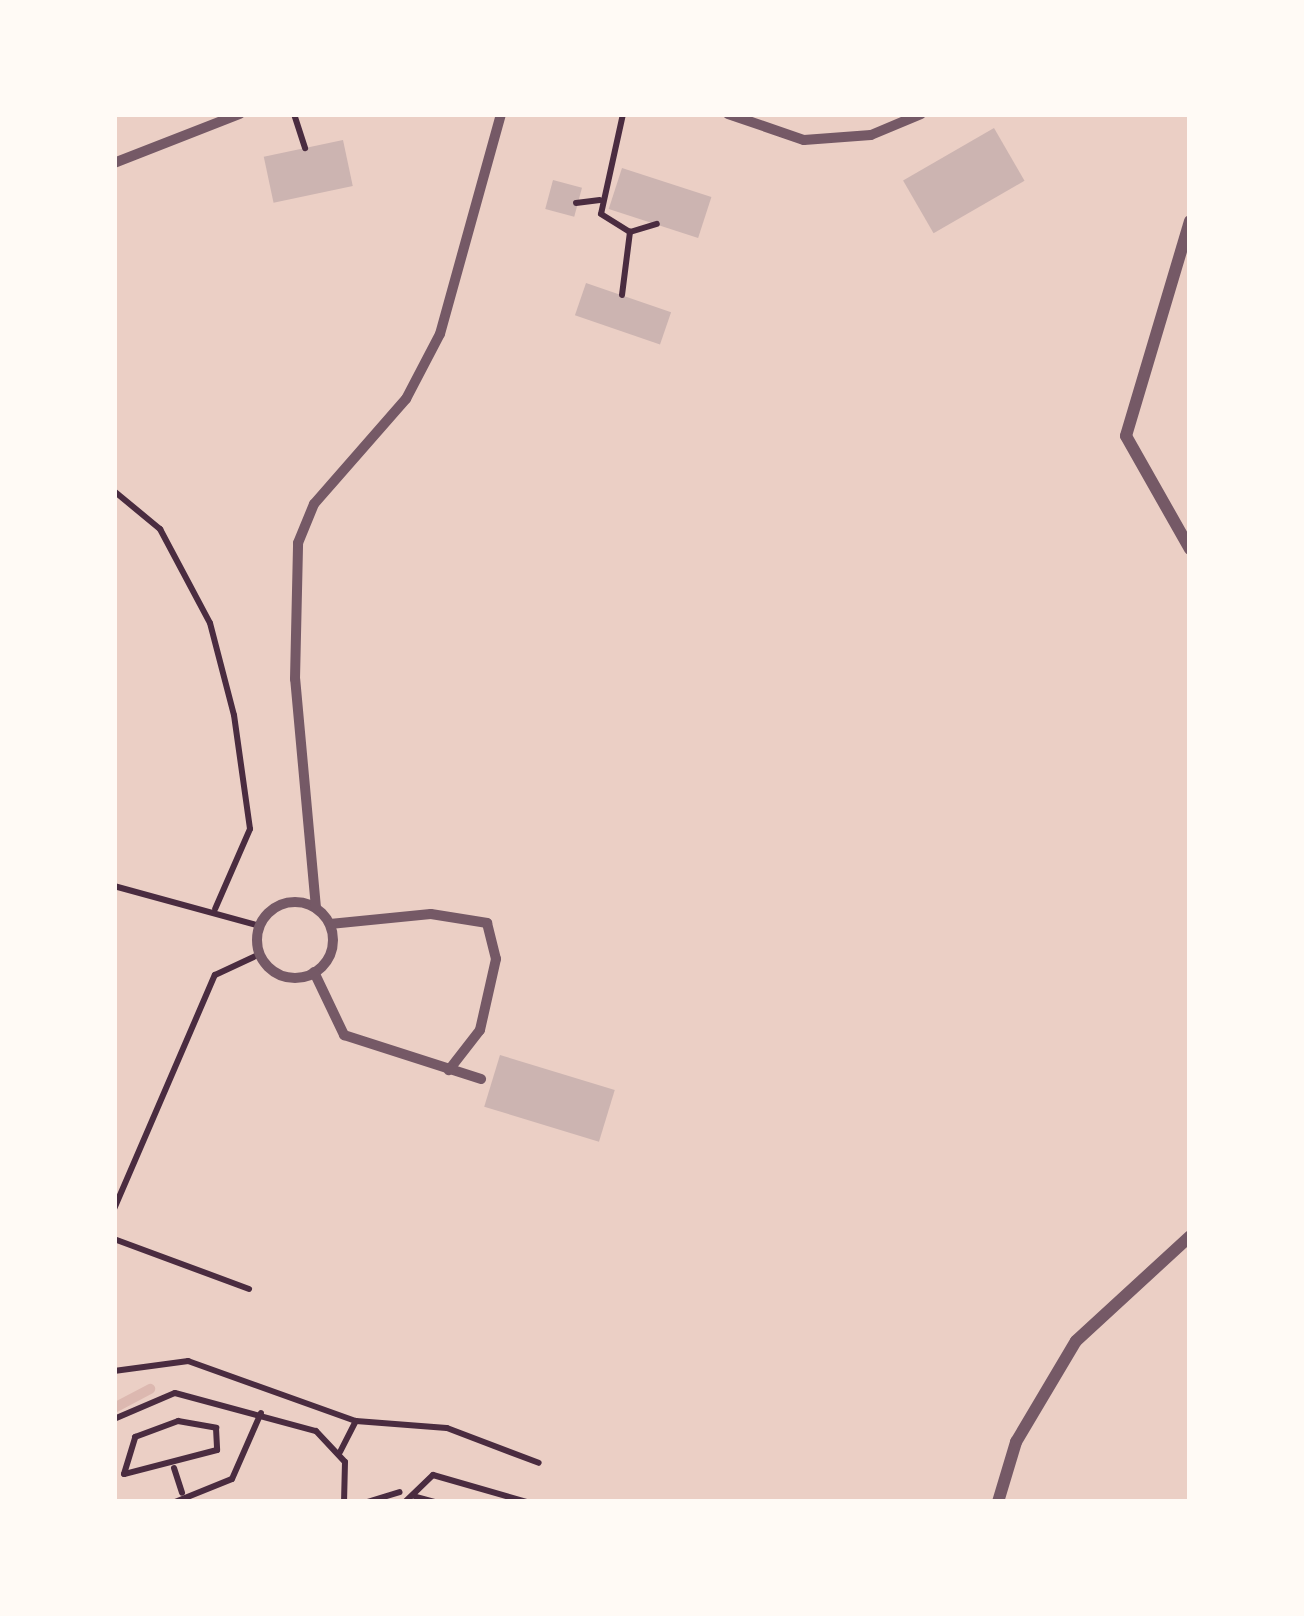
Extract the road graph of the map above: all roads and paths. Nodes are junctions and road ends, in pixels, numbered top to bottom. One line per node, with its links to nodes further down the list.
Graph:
1 (241, 114): 8 (street)
2 (294, 114): 7 (path)
3 (501, 114): 18 (street)
4 (622, 114): 9 (path)
5 (728, 114): 6 (street)
6 (921, 114)
7 (304, 148)
8 (114, 163)
9 (600, 200): 10 (path); 13 (path)
10 (576, 203)
11 (1190, 221): 16 (street)
12 (657, 224): 13 (path)
13 (630, 232): 14 (path)
14 (622, 295)
15 (114, 491): 19 (path)
16 (1190, 549)
17 (114, 886): 19 (path)
18 (316, 908): 20 (street); 21 (street)
19 (215, 909): 21 (path)
20 (330, 924): 23 (street); 24 (street)
21 (260, 926): 22 (street)
22 (260, 954): 23 (street); 26 (path)
23 (314, 972): 24 (street)
24 (449, 1070): 25 (street)
25 (481, 1079)
26 (114, 1209)
27 (1190, 1236): 46 (street)
28 (114, 1239): 29 (path)
29 (249, 1289)
30 (114, 1371): 33 (path)
31 (261, 1413): 32 (path); 34 (path); 37 (path)
32 (114, 1419)
33 (356, 1421): 34 (path); 35 (path)
34 (340, 1452): 41 (path)
35 (539, 1463)
36 (174, 1468): 36 (path); 37 (path)
37 (182, 1492): 40 (path)
38 (400, 1492): 42 (path)
39 (416, 1497): 44 (path)
40 (175, 1502)
41 (344, 1502)
42 (368, 1502)
43 (404, 1502): 45 (path)
44 (435, 1502)
45 (527, 1502)
46 (998, 1502)

